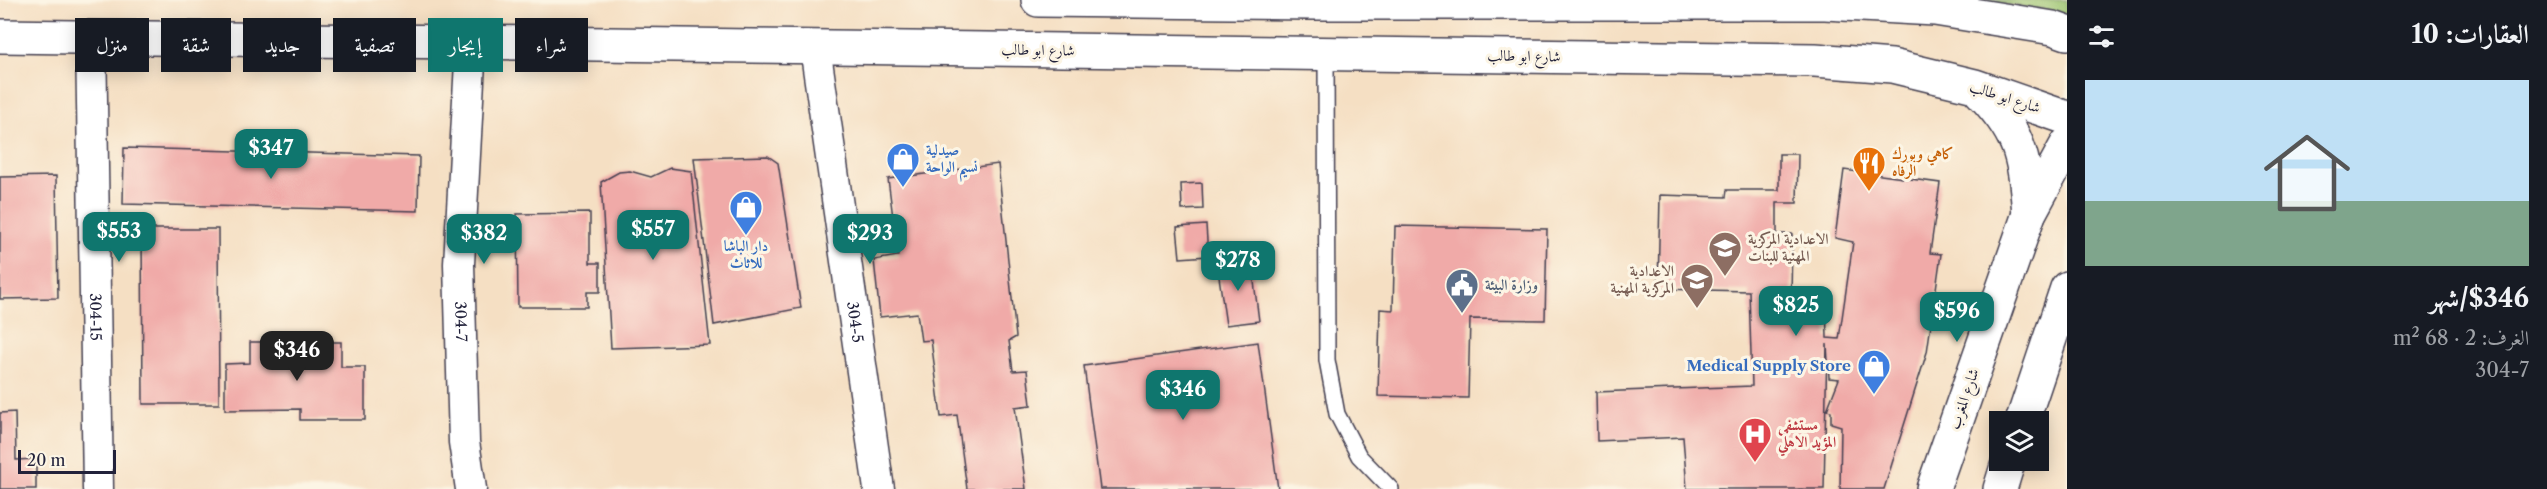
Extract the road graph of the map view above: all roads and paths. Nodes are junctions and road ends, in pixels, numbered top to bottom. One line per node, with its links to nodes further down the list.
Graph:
1 (1038, 0): 3 (main road)
2 (1825, 1): 3 (main road); 4 (main road)
3 (1314, 2)
4 (2062, 33)
5 (0, 36): 6 (main road, شارع ابو طالب)
6 (75, 37)
7 (149, 38): 8 (main road, شارع ابو طالب)
8 (428, 43)
9 (503, 44): 10 (main road, شارع ابو طالب)
10 (815, 47): 11 (main road, شارع ابو طالب); 23 (street, 304-5)
11 (1326, 54): 14 (main road, شارع ابو طالب); 24 (lane)
12 (92, 72): 21 (street, 304-15)
13 (469, 72): 22 (street, 304-7)
14 (1975, 86): 15 (main road, شارع ابو طالب); 17 (main road)
15 (2067, 118)
16 (2067, 144): 17 (main road, شارع المغرب)
17 (2029, 214): 25 (main road, شارع المغرب)
18 (2067, 288): 19 (main road)
19 (2026, 411)
20 (2006, 471): 26 (main road)
21 (98, 489)
22 (471, 489)
23 (879, 489)
24 (1391, 489)
25 (1933, 489)
26 (2000, 489)

